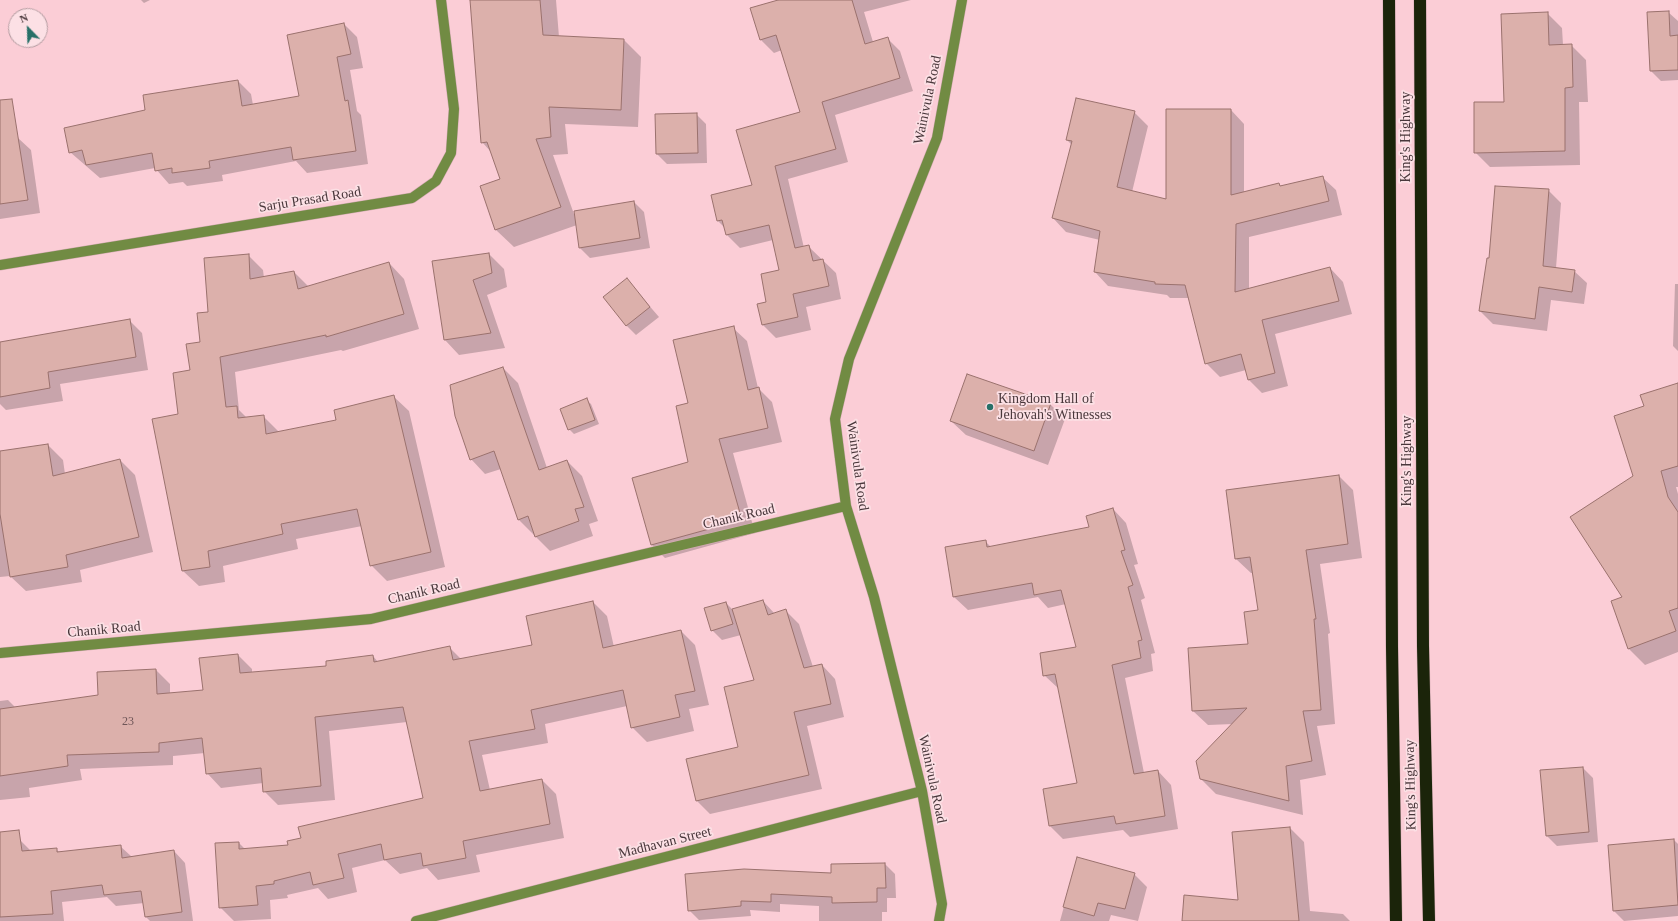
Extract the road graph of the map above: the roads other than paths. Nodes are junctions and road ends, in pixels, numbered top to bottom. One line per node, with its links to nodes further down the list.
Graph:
1 (441, 0): 5 (street, Sarju Prasad Road)
2 (962, 0): 6 (street, Wainivula Road)
3 (1389, 0): 11 (highway, King's Highway)
4 (1420, 0): 12 (highway, King's Highway)
5 (0, 265)
6 (846, 506): 7 (street, Chanik Road); 8 (street, Wainivula Road)
7 (0, 654)
8 (922, 791): 9 (street, Madhavan Street); 10 (street, Wainivula Road)
9 (416, 921)
10 (939, 921)
11 (1396, 921)
12 (1429, 921)

